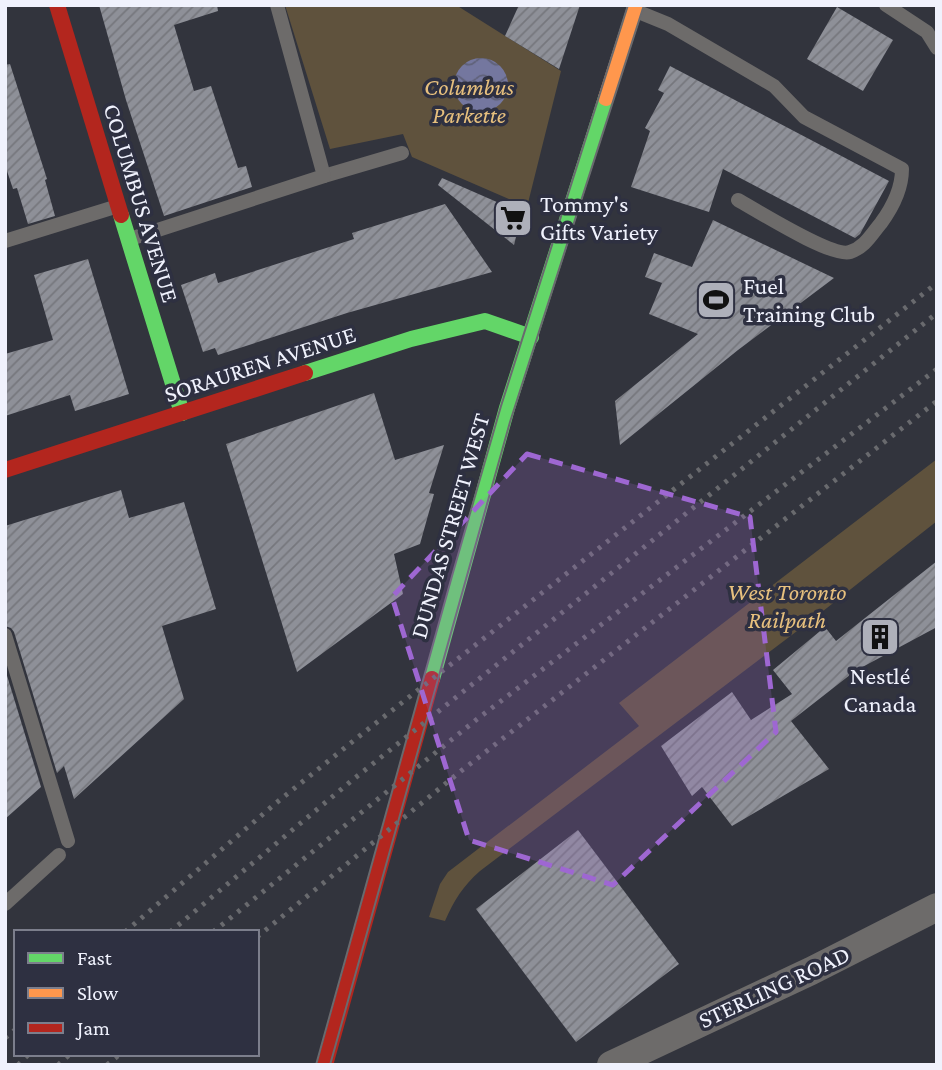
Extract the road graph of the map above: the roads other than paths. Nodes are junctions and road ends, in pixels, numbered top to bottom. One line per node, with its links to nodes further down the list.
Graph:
1 (57, 5): 9 (main road, COLUMBUS AVENUE)
2 (277, 5): 7 (lane)
3 (886, 5): 5 (lane)
4 (635, 8): 8 (lane); 12 (main road, DUNDAS STREET WEST)
5 (937, 48)
6 (402, 153): 7 (lane)
7 (324, 176): 10 (lane)
8 (738, 200)
9 (118, 206): 10 (main road, COLUMBUS AVENUE); 11 (lane)
10 (129, 239): 13 (main road, COLUMBUS AVENUE)
11 (5, 241)
12 (531, 337): 13 (main road, SORAUREN AVENUE); 20 (main road, DUNDAS STREET WEST)
13 (182, 413): 14 (main road, SORAUREN AVENUE)
14 (5, 470)
15 (5, 635): 16 (lane)
16 (68, 841)
17 (59, 855): 18 (lane)
18 (5, 904)
19 (937, 907): 21 (street, STERLING ROAD)
20 (325, 1065)
21 (611, 1065)

